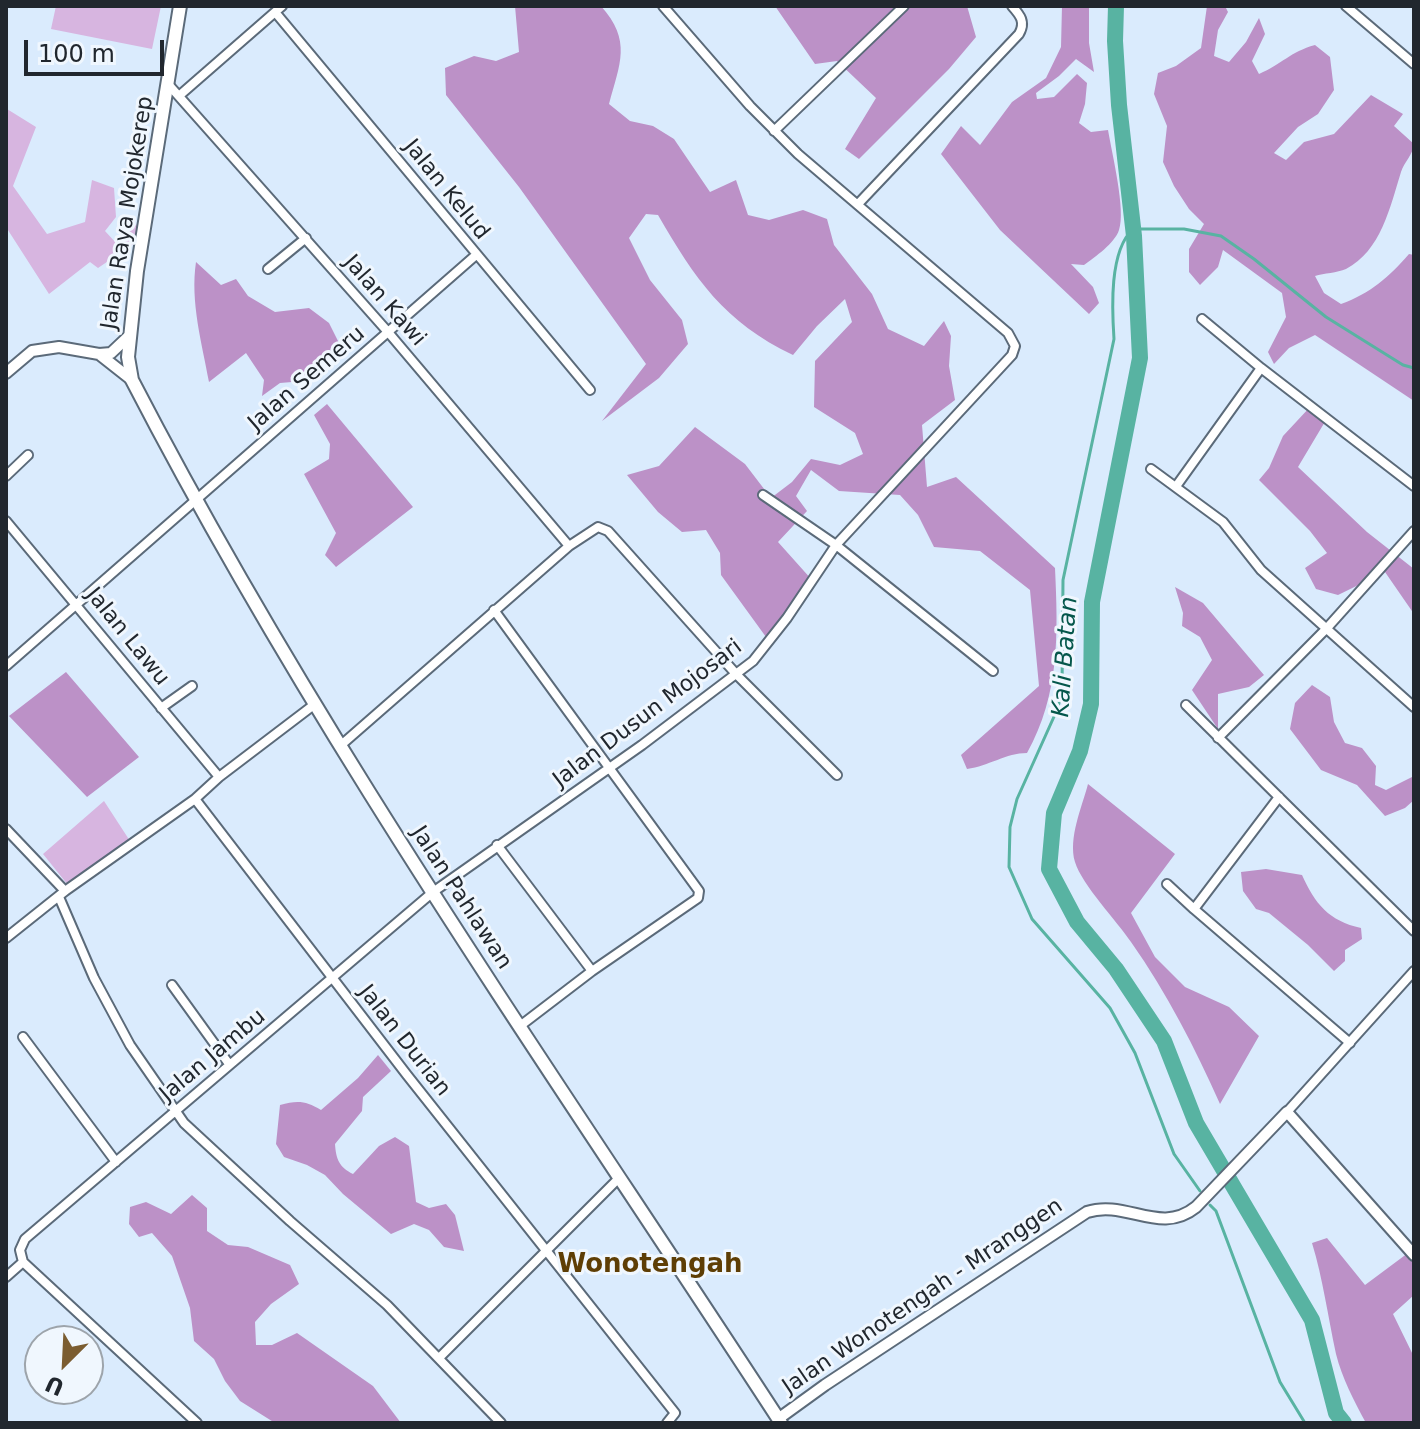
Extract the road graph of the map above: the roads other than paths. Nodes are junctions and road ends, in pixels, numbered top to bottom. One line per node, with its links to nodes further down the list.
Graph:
1 (180, 6): 8 (main road, Jalan Raya Mojokerep)
2 (663, 6): 10 (street)
3 (904, 6): 10 (street)
4 (1012, 6): 11 (street)
5 (1346, 6): 7 (street)
6 (279, 9): 9 (street); 13 (street, Jalan Kelud)
7 (1414, 64)
8 (168, 84): 9 (street, Jalan Kawi); 17 (main road, Jalan Raya Mojokerep)
9 (180, 95): 12 (street, Jalan Kawi)
10 (774, 131): 11 (street)
11 (858, 204): 32 (street, Jalan Dusun Mojosari)
12 (306, 238): 14 (street); 16 (street, Jalan Kawi)
13 (476, 255): 16 (street, Jalan Semeru); 22 (street, Jalan Kelud)
14 (268, 269)
15 (1202, 319): 19 (street)
16 (388, 332): 29 (street, Jalan Semeru); 33 (street, Jalan Kawi)
17 (129, 336): 18 (street); 21 (main road, Jalan Raya Mojokerep)
18 (99, 354): 20 (street); 21 (street)
19 (1261, 368): 26 (street); 27 (street)
20 (6, 373)
21 (132, 380): 29 (main road, Jalan Pahlawan)
22 (590, 390)
23 (28, 455): 25 (street)
24 (1151, 469): 26 (street)
25 (6, 476)
26 (1177, 485): 36 (street)
27 (1414, 486)
28 (763, 495): 32 (street)
29 (197, 498): 34 (street, Jalan Semeru); 41 (main road, Jalan Pahlawan)
30 (6, 521): 34 (street, Jalan Lawu)
31 (1414, 531): 36 (street)
32 (836, 545): 38 (street); 39 (street, Jalan Dusun Mojosari)
33 (569, 546): 35 (street); 39 (street)
34 (77, 604): 37 (street, Jalan Semeru); 44 (street, Jalan Lawu)
35 (494, 610): 46 (street); 47 (street)
36 (1327, 628): 43 (street); 45 (street)
37 (6, 666)
38 (993, 671)
39 (737, 675): 47 (street, Jalan Dusun Mojosari); 48 (street)
40 (192, 686): 44 (street)
41 (315, 704): 46 (main road, Jalan Pahlawan); 49 (street)
42 (1186, 705): 45 (street)
43 (1414, 707)
44 (161, 708): 49 (street, Jalan Lawu)
45 (1218, 738): 50 (street)
46 (340, 746): 55 (main road, Jalan Pahlawan)
47 (608, 768): 53 (street, Jalan Dusun Mojosari); 60 (street)
48 (837, 775)
49 (219, 777): 51 (street)
50 (1279, 797): 57 (street); 58 (street)
51 (195, 799): 56 (street); 62 (street, Jalan Durian)
52 (6, 829): 56 (street)
53 (497, 845): 55 (street, Jalan Dusun Mojosari); 60 (street)
54 (1167, 884): 57 (street)
55 (433, 892): 62 (street, Jalan Jambu); 64 (main road, Jalan Pahlawan)
56 (62, 894): 59 (street); 68 (street)
57 (1194, 909): 66 (street)
58 (1414, 931)
59 (6, 938)
60 (592, 971): 64 (street)
61 (1414, 971): 66 (street)
62 (333, 977): 67 (street, Jalan Jambu); 72 (street, Jalan Durian)
63 (172, 985): 67 (street)
64 (520, 1026): 71 (main road, Jalan Pahlawan)
65 (23, 1037): 70 (street)
66 (1350, 1043): 69 (street)
67 (229, 1064): 68 (street, Jalan Jambu)
68 (174, 1110): 70 (street, Jalan Jambu); 76 (street)
69 (1287, 1112): 73 (street); 78 (street, Jalan Wonotengah - Mranggen)
70 (116, 1162): 74 (street, Jalan Jambu)
71 (619, 1178): 72 (street); 78 (main road, Jalan Pahlawan)
72 (546, 1250): 76 (street); 77 (street, Jalan Durian)
73 (1414, 1255)
74 (23, 1262): 75 (street); 79 (street)
75 (6, 1277)
76 (440, 1357): 80 (street)
77 (675, 1413): 81 (street); 82 (street, Jalan Durian)
78 (778, 1422)
79 (197, 1423)
80 (501, 1423)
81 (667, 1423)
82 (684, 1423)

